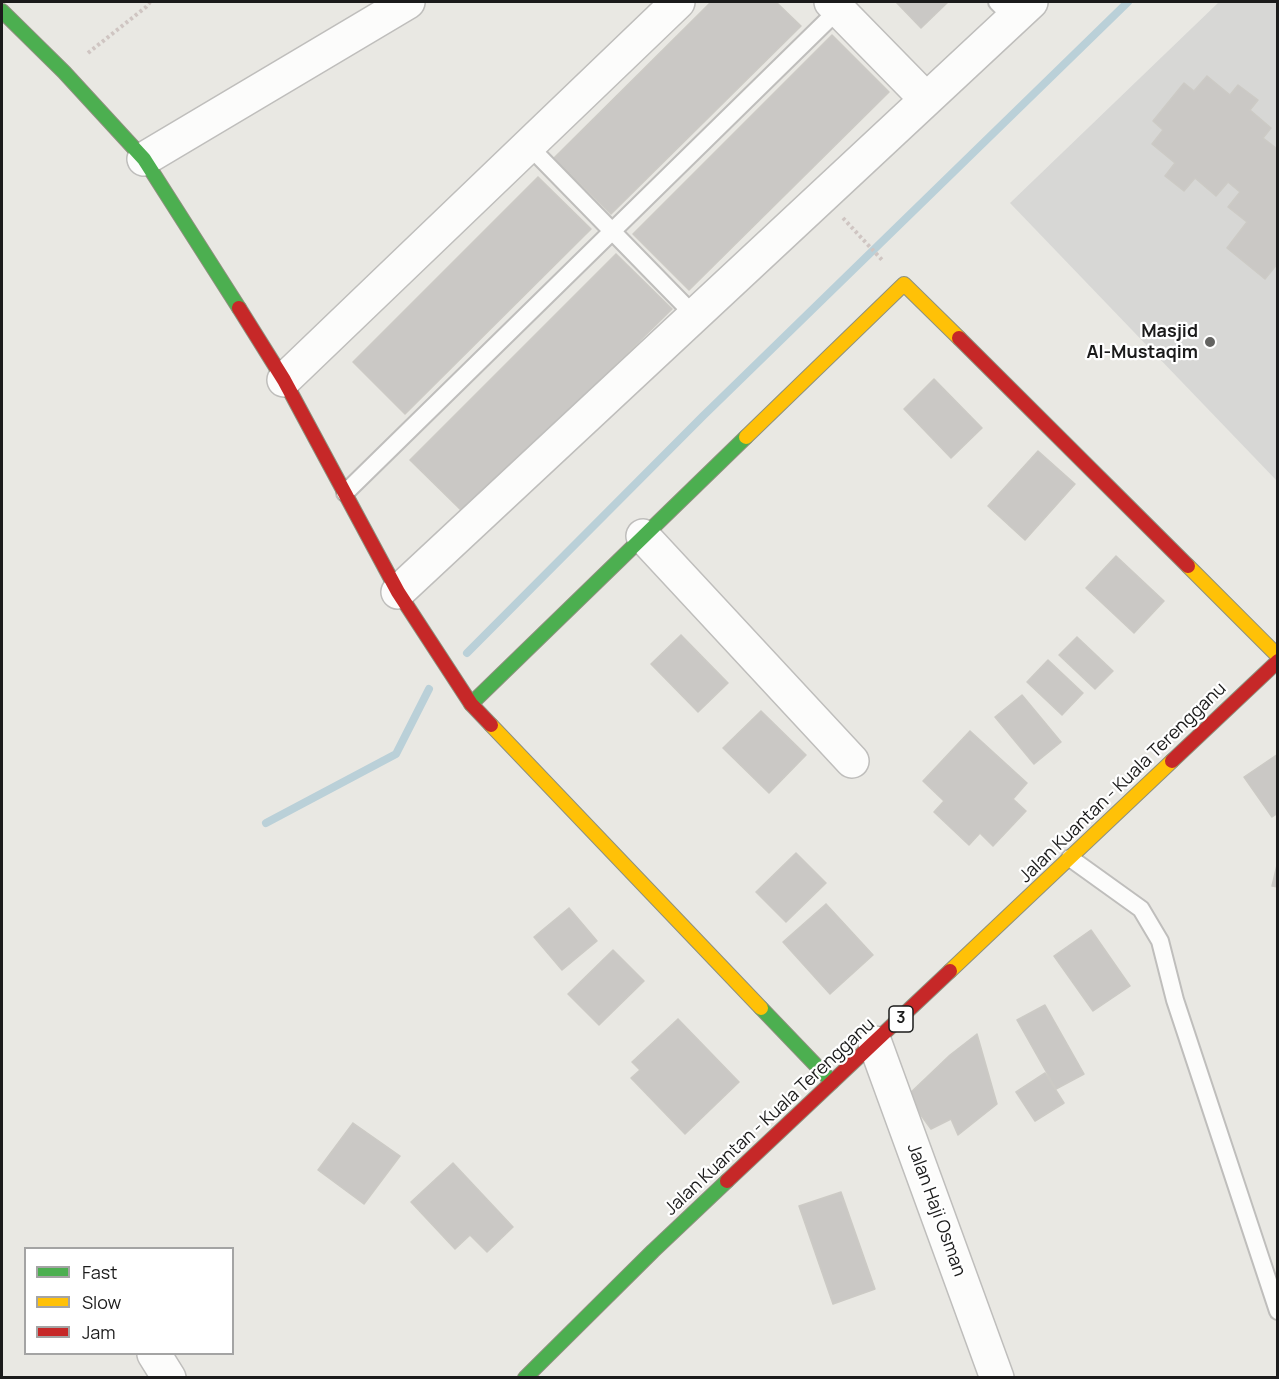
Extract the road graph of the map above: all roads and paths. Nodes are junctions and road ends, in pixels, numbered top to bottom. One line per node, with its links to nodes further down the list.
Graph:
1 (150, 2): 7 (path)
2 (408, 2): 10 (street)
3 (678, 2): 9 (street)
4 (835, 5): 8 (street); 12 (lane)
5 (1014, 7): 8 (street)
6 (2, 11): 7 (main road)
7 (64, 72): 10 (main road)
8 (926, 99): 11 (street)
9 (528, 145): 12 (lane); 15 (street)
10 (144, 159): 15 (main road)
11 (822, 196): 13 (path); 14 (street)
12 (612, 231): 14 (lane); 16 (lane)
13 (904, 284): 17 (main road); 19 (main road)
14 (694, 315): 18 (street)
15 (284, 380): 16 (main road)
16 (345, 493): 18 (main road)
17 (643, 536): 21 (main road); 22 (street)
18 (398, 592): 21 (main road)
19 (1278, 656)
20 (1278, 661): 23 (main road, Jalan Kuantan - Kuala Terengganu / 3)
21 (471, 704): 25 (main road)
22 (852, 761)
23 (1070, 858): 24 (main road, Jalan Kuantan - Kuala Terengganu / 3); 26 (lane)
24 (875, 1043): 25 (main road, Jalan Kuantan - Kuala Terengganu / 3); 30 (street, Jalan Haji Osman)
25 (832, 1082): 29 (main road, Jalan Kuantan - Kuala Terengganu / 3)
26 (1278, 1311)
27 (155, 1355): 28 (street)
28 (169, 1377)
29 (525, 1377)
30 (997, 1377)

